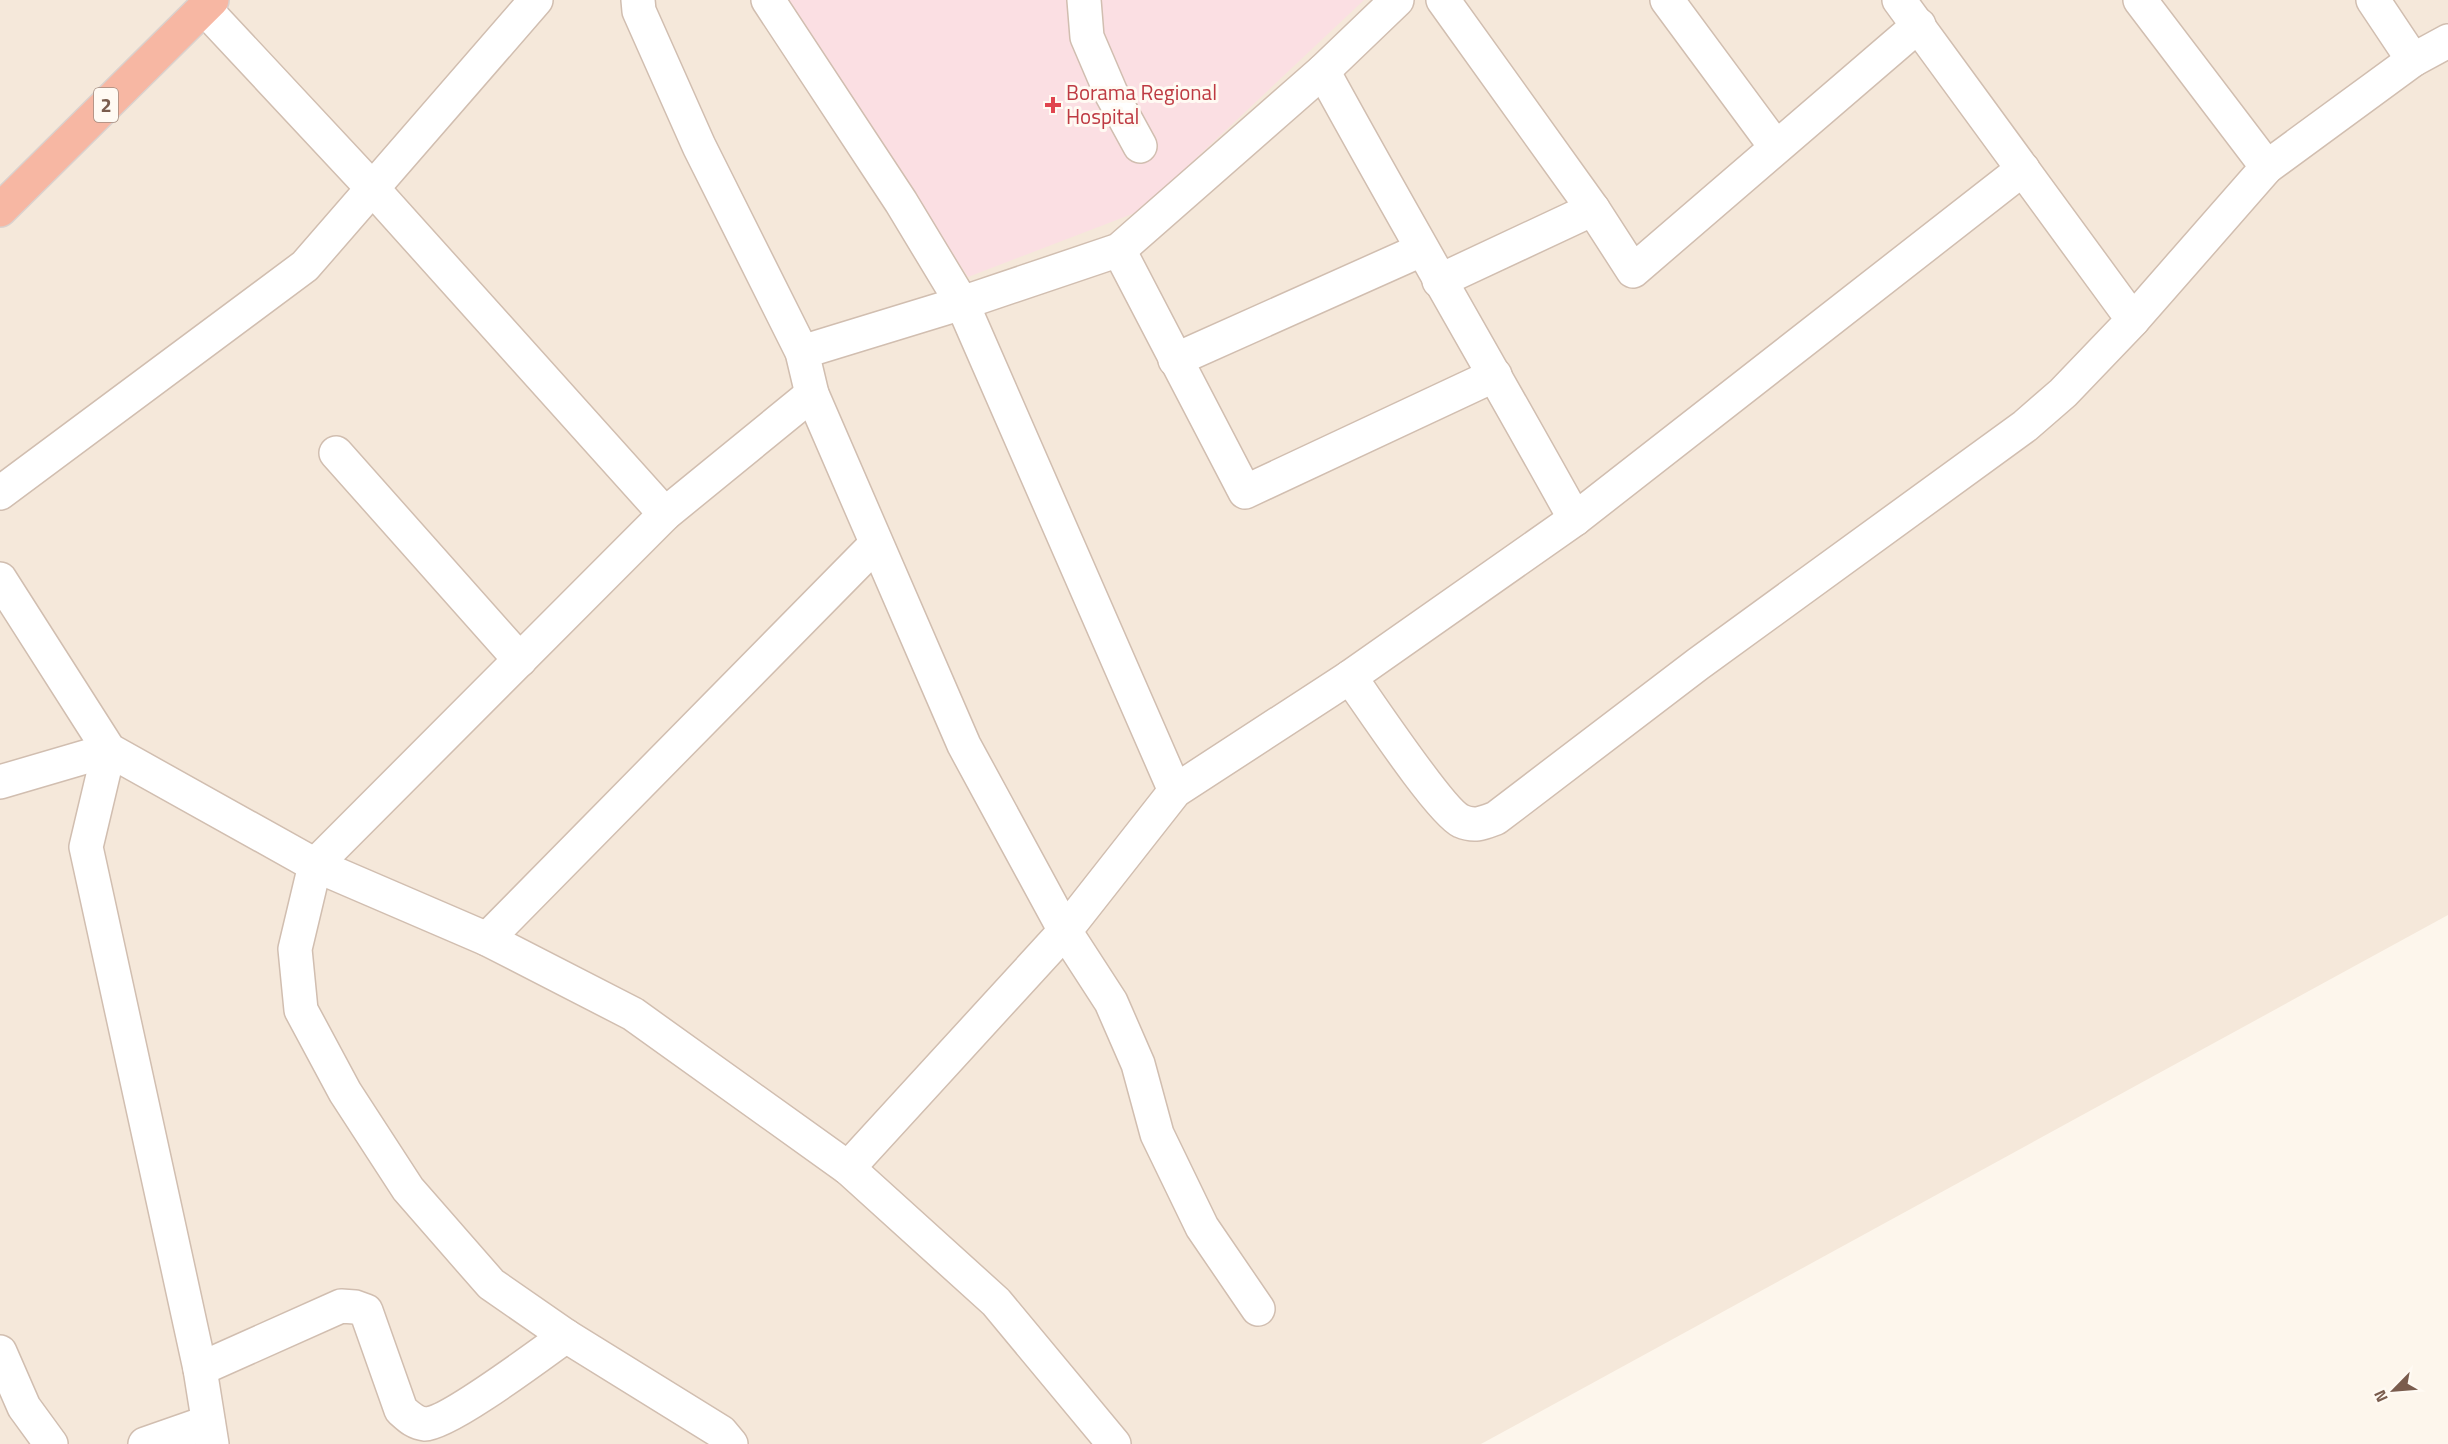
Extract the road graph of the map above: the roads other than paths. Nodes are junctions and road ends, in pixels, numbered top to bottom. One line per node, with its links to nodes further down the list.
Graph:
1 (536, 0): 20 (street)
2 (638, 0): 28 (street)
3 (768, 0): 26 (street)
4 (1084, 0): 16 (street)
5 (1397, 0): 15 (street)
6 (1443, 0): 21 (street)
7 (1667, 0): 17 (street)
8 (1899, 0): 12 (street)
9 (2140, 0): 18 (street)
10 (2373, 0): 14 (street)
11 (208, 4): 20 (street); 22 (highway, 2)
12 (1919, 25): 17 (street); 19 (street)
13 (2448, 41): 14 (street)
14 (2413, 60): 18 (street)
15 (1323, 71): 23 (street); 24 (street)
16 (1140, 146)
17 (1775, 146): 21 (street)
18 (2267, 167): 27 (street)
19 (2023, 169): 27 (street); 35 (street)
20 (373, 189): 33 (street); 34 (street)
21 (1593, 209): 25 (street)
22 (0, 210)
23 (1119, 250): 26 (street); 29 (street)
24 (1420, 250): 25 (street); 29 (street)
25 (1438, 281): 30 (street)
26 (962, 303): 28 (street); 42 (street)
27 (2133, 320): 39 (street)
28 (802, 352): 31 (street)
29 (1175, 360): 30 (street)
30 (1495, 375): 35 (street)
31 (812, 394): 34 (street); 36 (street)
32 (336, 453): 38 (street)
33 (0, 493)
34 (665, 514): 38 (street)
35 (1575, 519): 39 (street)
36 (876, 544): 44 (street); 45 (street)
37 (0, 579): 40 (street)
38 (520, 660): 43 (street)
39 (1350, 677): 42 (street)
40 (109, 750): 41 (street); 43 (street); 50 (street)
41 (0, 782)
42 (1175, 791): 44 (street)
43 (315, 865): 45 (street); 48 (street)
44 (1065, 931): 46 (street); 47 (street)
45 (487, 939): 46 (street)
46 (848, 1168): 55 (street)
47 (1258, 1309)
48 (566, 1336): 50 (street); 52 (street)
49 (0, 1352): 53 (street)
50 (200, 1369): 51 (street)
51 (210, 1433): 54 (street)
52 (720, 1440)
53 (51, 1444)
54 (144, 1444)
55 (1114, 1444)

